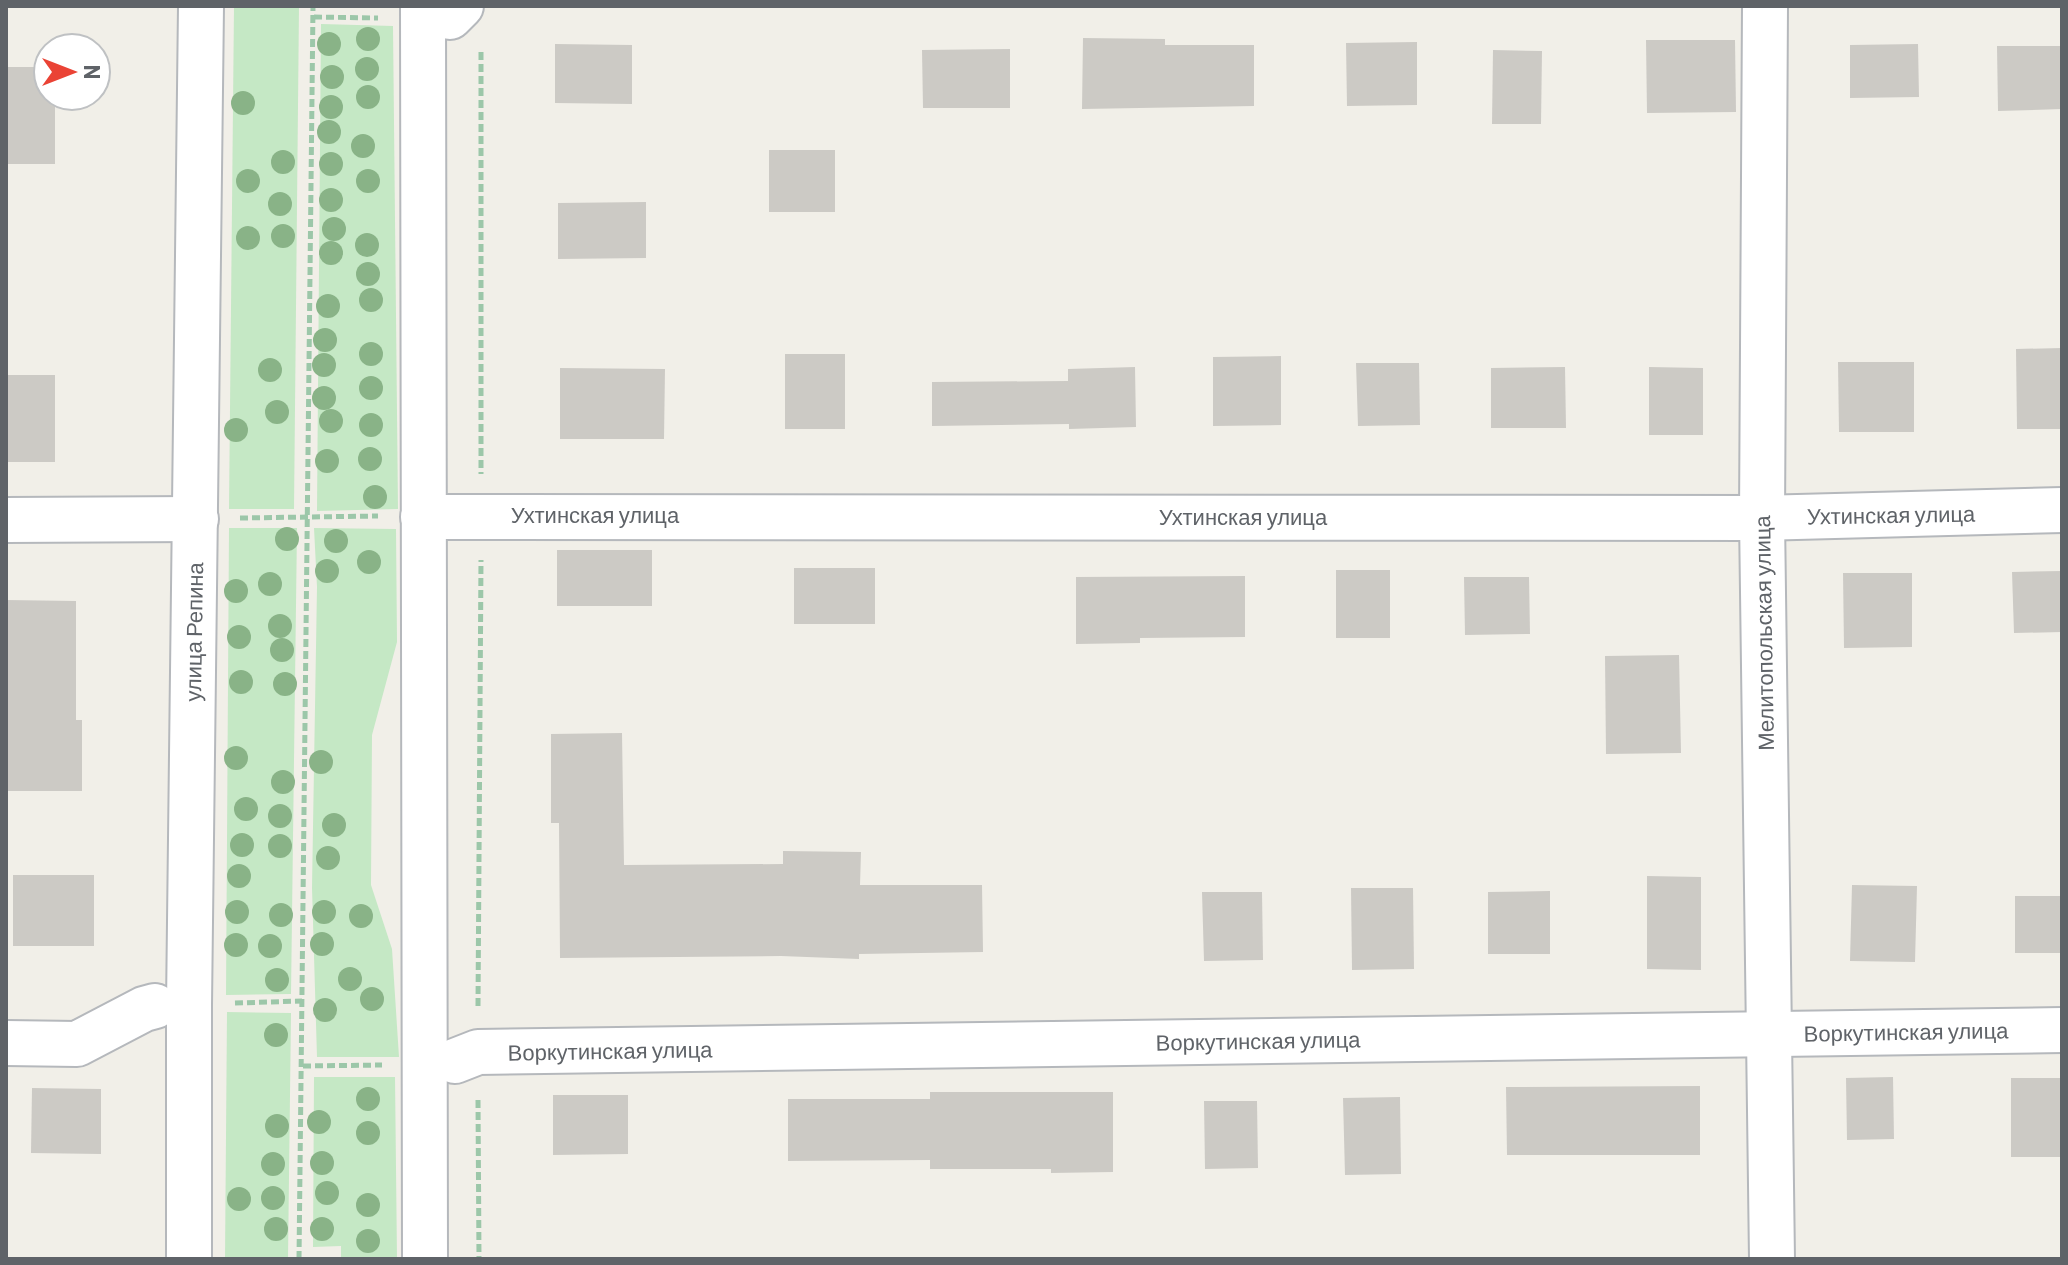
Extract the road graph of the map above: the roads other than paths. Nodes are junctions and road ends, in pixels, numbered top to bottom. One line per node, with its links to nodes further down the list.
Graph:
1 (201, 6): 7 (street, улица Репина)
2 (1765, 6): 6 (street, Мелитопольская улица)
3 (441, 17): 5 (street)
4 (2062, 510): 6 (street, Ухтинская улица)
5 (423, 517): 6 (street, Ухтинская улица); 15 (street)
6 (1762, 518): 11 (street, Мелитопольская улица)
7 (196, 519): 8 (street); 14 (street, улица Репина)
8 (6, 520)
9 (155, 1006): 12 (street)
10 (2062, 1030): 11 (street, Воркутинская улица)
11 (1771, 1034): 13 (street, Воркутинская улица); 16 (street, Мелитопольская улица)
12 (6, 1043)
13 (466, 1056)
14 (189, 1259)
15 (425, 1259)
16 (1772, 1259)

